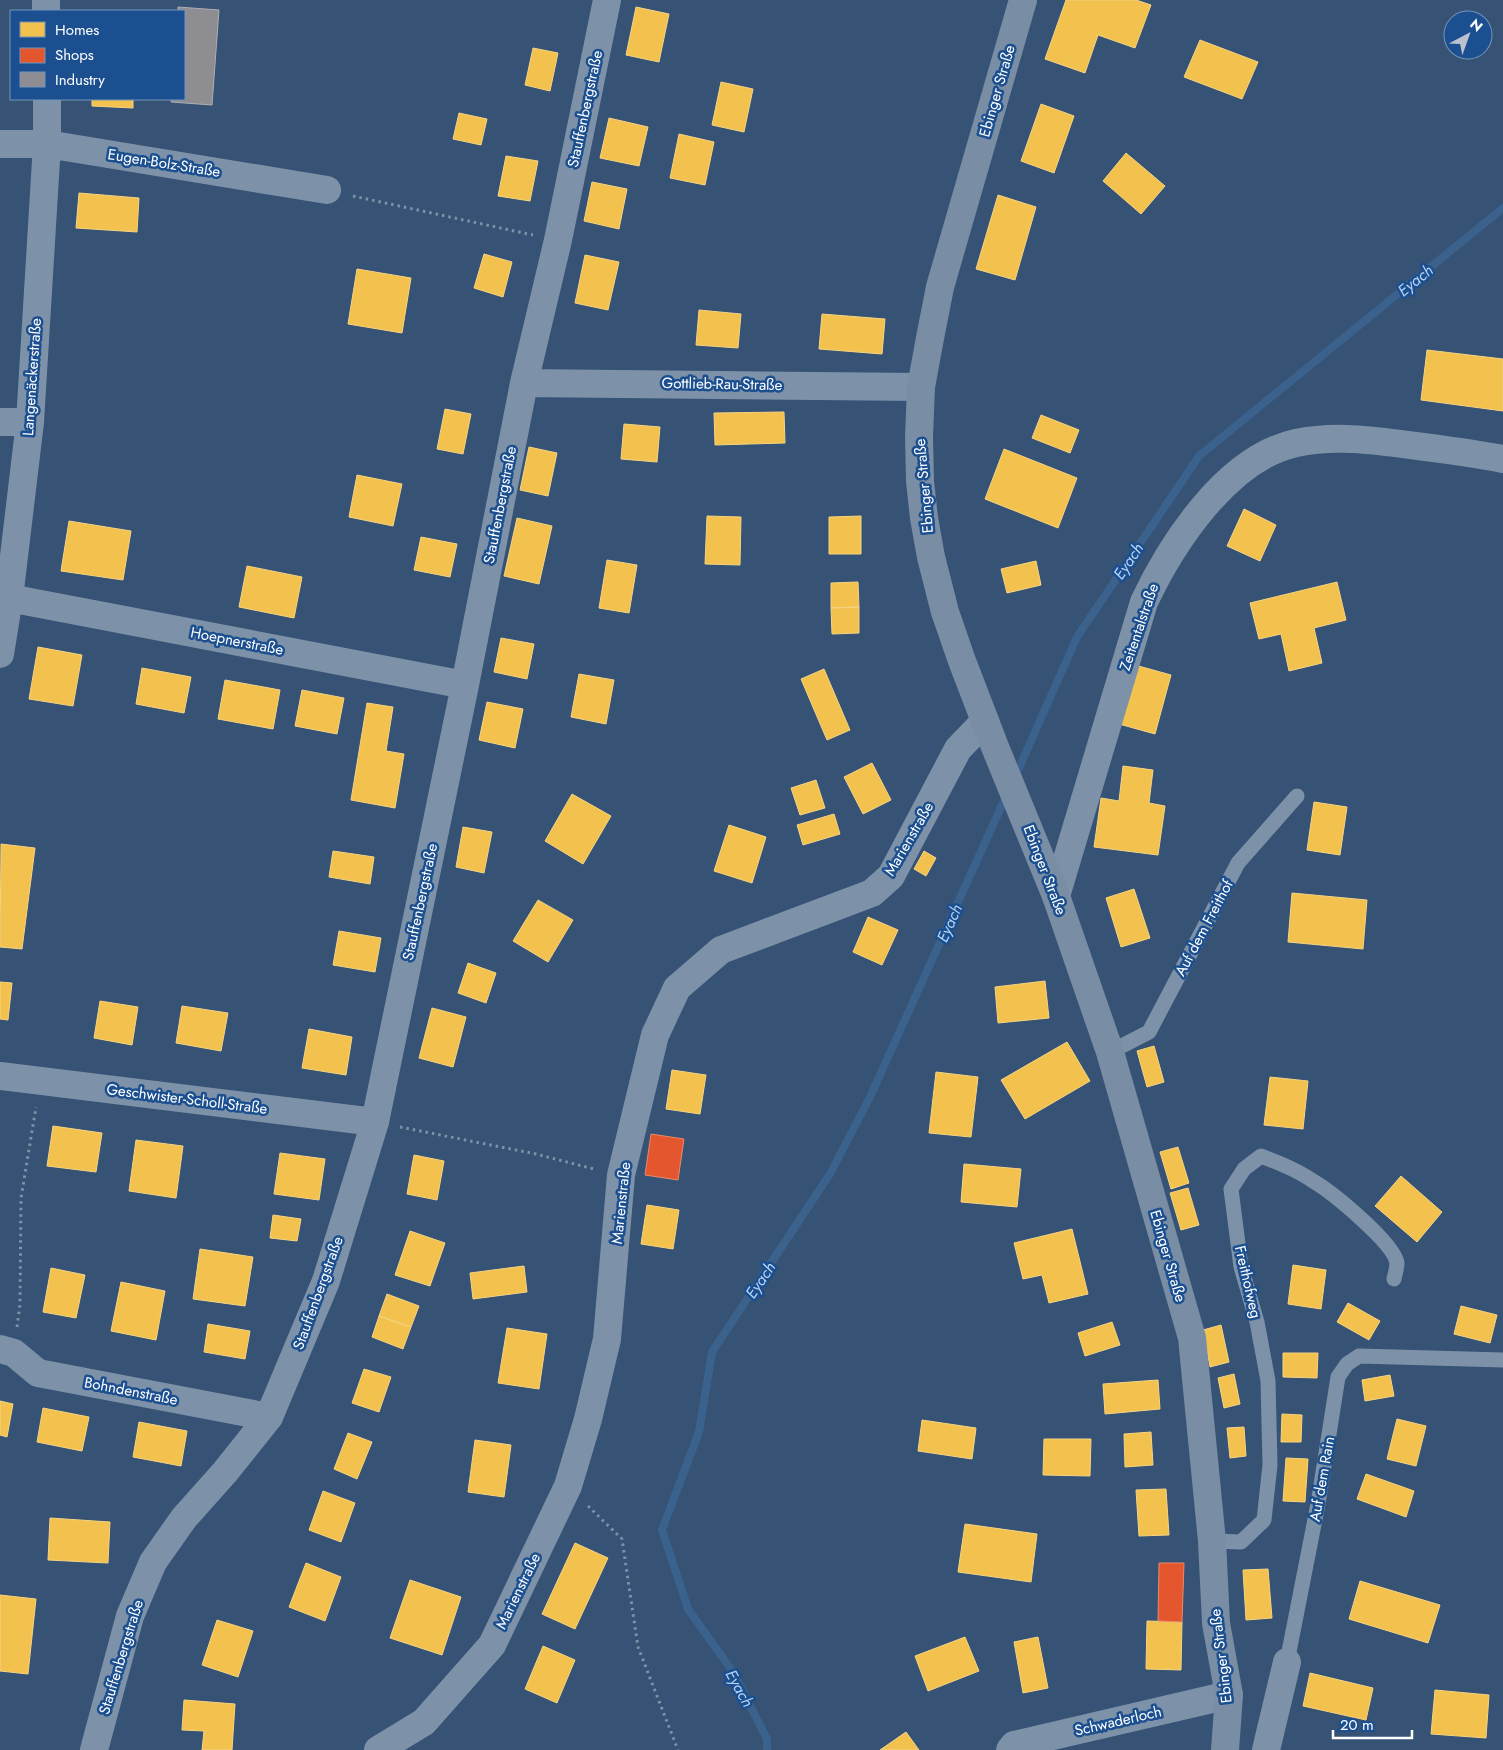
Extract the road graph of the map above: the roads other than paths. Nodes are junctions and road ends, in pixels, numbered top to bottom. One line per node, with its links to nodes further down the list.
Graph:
1 (607, 0): 7 (street, Stauffenbergstraße)
2 (1023, 0): 8 (main road, Ebinger Straße)
3 (47, 100): 5 (street, Langenäckerstraße)
4 (0, 144): 5 (street, Eugen-Bolz-Straße)
5 (47, 144): 6 (street, Eugen-Bolz-Straße); 10 (street, Langenäckerstraße)
6 (327, 190)
7 (524, 383): 8 (street, Gottlieb-Rau-Straße); 14 (street, Stauffenbergstraße)
8 (920, 386): 15 (main road, Ebinger Straße)
9 (0, 422): 10 (street)
10 (30, 422): 12 (street, Langenäckerstraße)
11 (1503, 459): 17 (street, Zeitentalstraße)
12 (9, 598): 13 (street, Langenäckerstraße); 14 (street, Hoepnerstraße)
13 (0, 654)
14 (465, 684): 20 (street, Stauffenbergstraße)
15 (985, 721): 17 (main road, Ebinger Straße); 29 (street, Marienstraße)
16 (1297, 796): 18 (lane, Auf dem Freithof)
17 (1056, 896): 18 (main road, Ebinger Straße)
18 (1110, 1052): 25 (main road, Ebinger Straße)
19 (0, 1076): 20 (street, Geschwister-Scholl-Straße)
20 (375, 1122): 24 (street, Stauffenbergstraße)
21 (1394, 1279): 25 (lane, Freithofweg)
22 (7, 1351): 24 (street, Bohndenstraße)
23 (1503, 1360): 26 (lane, Auf dem Rain)
24 (269, 1417): 28 (street, Stauffenbergstraße)
25 (1212, 1541): 27 (main road, Ebinger Straße)
26 (1287, 1662): 32 (street, Auf dem Rain)
27 (1229, 1696): 30 (street, Schwaderloch); 31 (main road, Ebinger Straße)
28 (94, 1750)
29 (378, 1750)
30 (1010, 1750)
31 (1225, 1750)
32 (1266, 1750)

